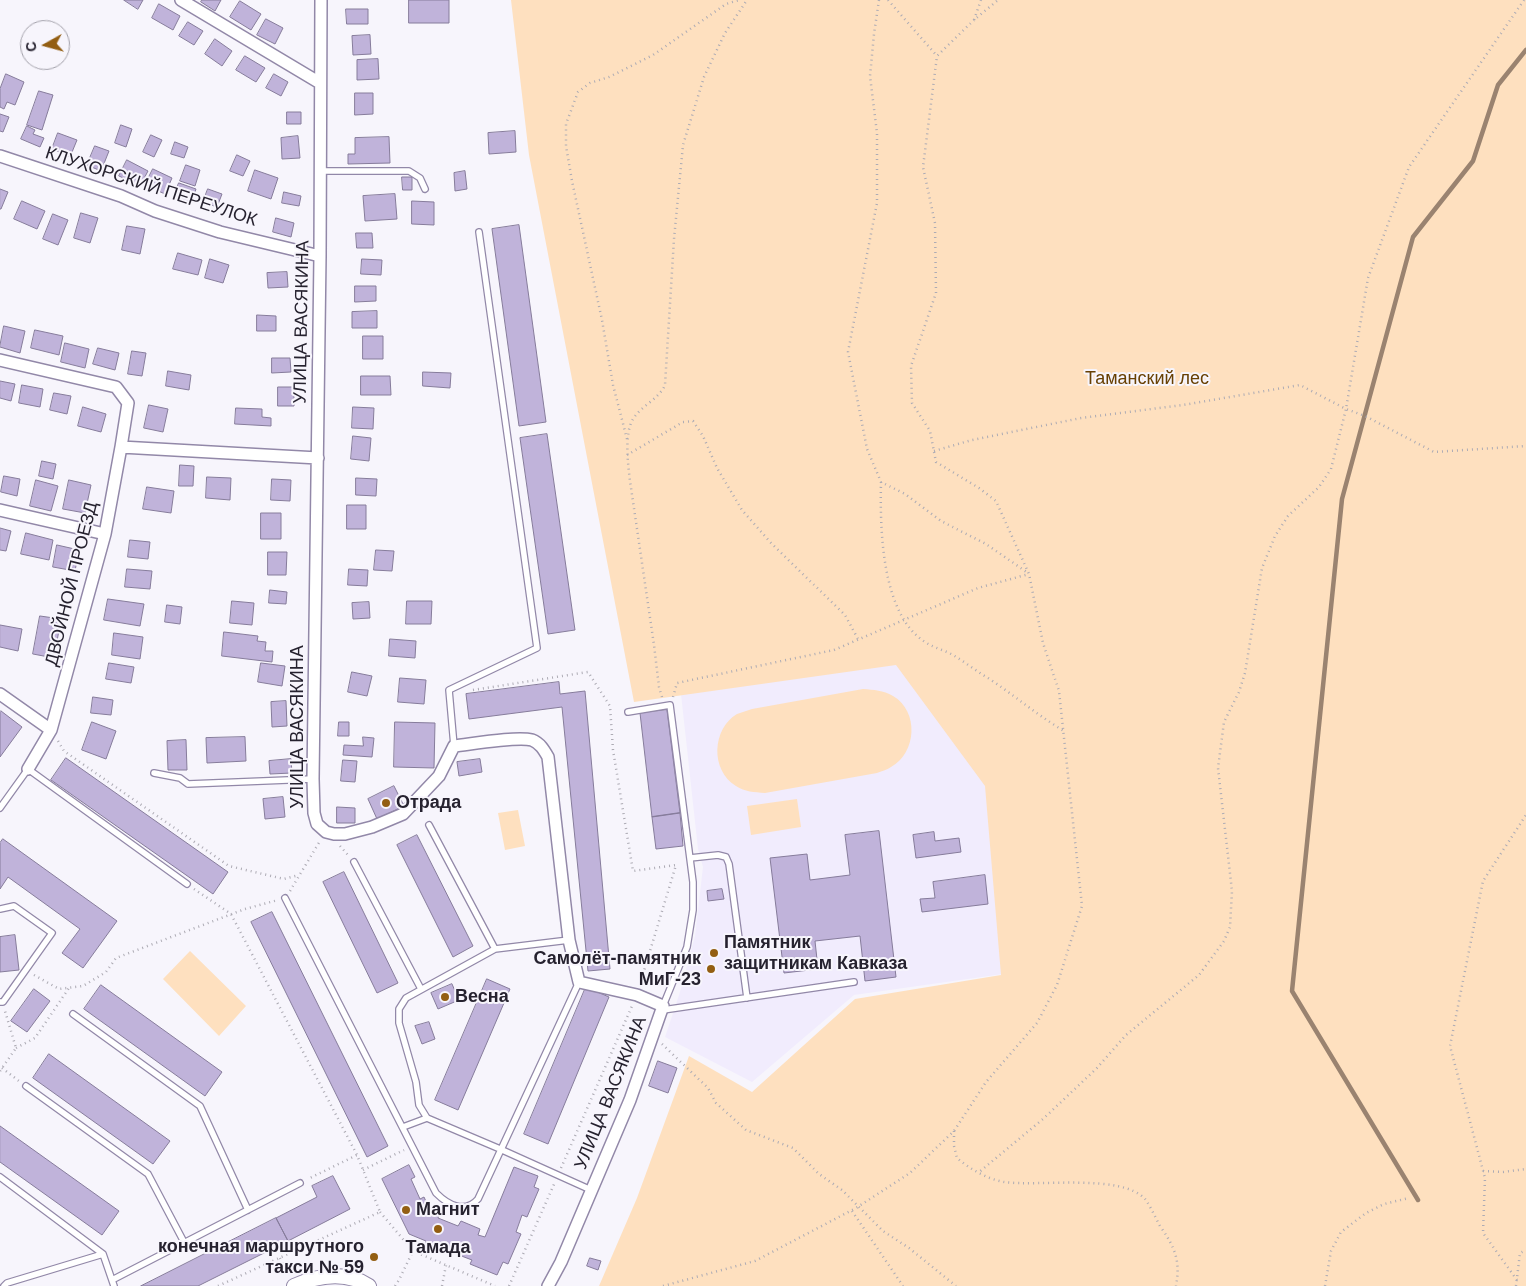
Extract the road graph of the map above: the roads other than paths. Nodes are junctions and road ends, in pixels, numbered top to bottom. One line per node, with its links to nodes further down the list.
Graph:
1 (181, 0): 3 (street)
2 (321, 0): 3 (street, УЛИЦА ВАСЯКИНА)
3 (320, 83): 5 (street, УЛИЦА ВАСЯКИНА)
4 (0, 156): 8 (street, КЛУХОРСКИЙ ПЕРЕУЛОК)
5 (321, 171): 6 (lane); 8 (street, УЛИЦА ВАСЯКИНА)
6 (426, 189)
7 (479, 232): 17 (lane)
8 (320, 256): 11 (street, УЛИЦА ВАСЯКИНА)
9 (0, 360): 10 (street, ДВОЙНОЙ ПРОЕЗД)
10 (121, 446): 11 (street); 13 (street, ДВОЙНОЙ ПРОЕЗД)
11 (318, 458): 20 (street, УЛИЦА ВАСЯКИНА)
12 (0, 510): 13 (street)
13 (106, 534): 16 (street, ДВОЙНОЙ ПРОЕЗД)
14 (0, 694): 16 (street)
15 (628, 712): 23 (lane)
16 (51, 730): 18 (street, ДВОЙНОЙ ПРОЕЗД)
17 (454, 746): 20 (street, УЛИЦА ВАСЯКИНА); 28 (street)
18 (28, 770): 21 (lane); 25 (lane)
19 (154, 773): 20 (lane)
20 (313, 779)
21 (0, 808)
22 (429, 825): 29 (lane)
23 (690, 858): 33 (lane); 35 (lane)
24 (354, 862): 32 (lane)
25 (187, 884)
26 (285, 898): 39 (lane)
27 (0, 909): 34 (lane)
28 (569, 940): 29 (lane); 30 (street)
29 (496, 949): 32 (lane)
30 (579, 982): 35 (street, УЛИЦА ВАСЯКИНА); 40 (lane)
31 (854, 982): 33 (lane)
32 (421, 989): 38 (lane)
33 (747, 998): 35 (lane)
34 (1, 1002)
35 (663, 1008): 43 (street, УЛИЦА ВАСЯКИНА)
36 (73, 1014): 44 (lane)
37 (26, 1086): 45 (lane)
38 (427, 1118): 39 (lane); 40 (lane)
39 (403, 1127): 40 (lane)
40 (500, 1148): 43 (lane)
41 (0, 1177): 46 (lane)
42 (300, 1184): 44 (lane)
43 (590, 1190): 49 (street, УЛИЦА ВАСЯКИНА)
44 (248, 1210): 45 (lane)
45 (185, 1244): 48 (lane)
46 (103, 1254): 48 (lane); 50 (lane)
47 (292, 1282): 51 (street)
48 (113, 1283)
49 (551, 1285)
50 (4, 1286)
51 (369, 1286)

